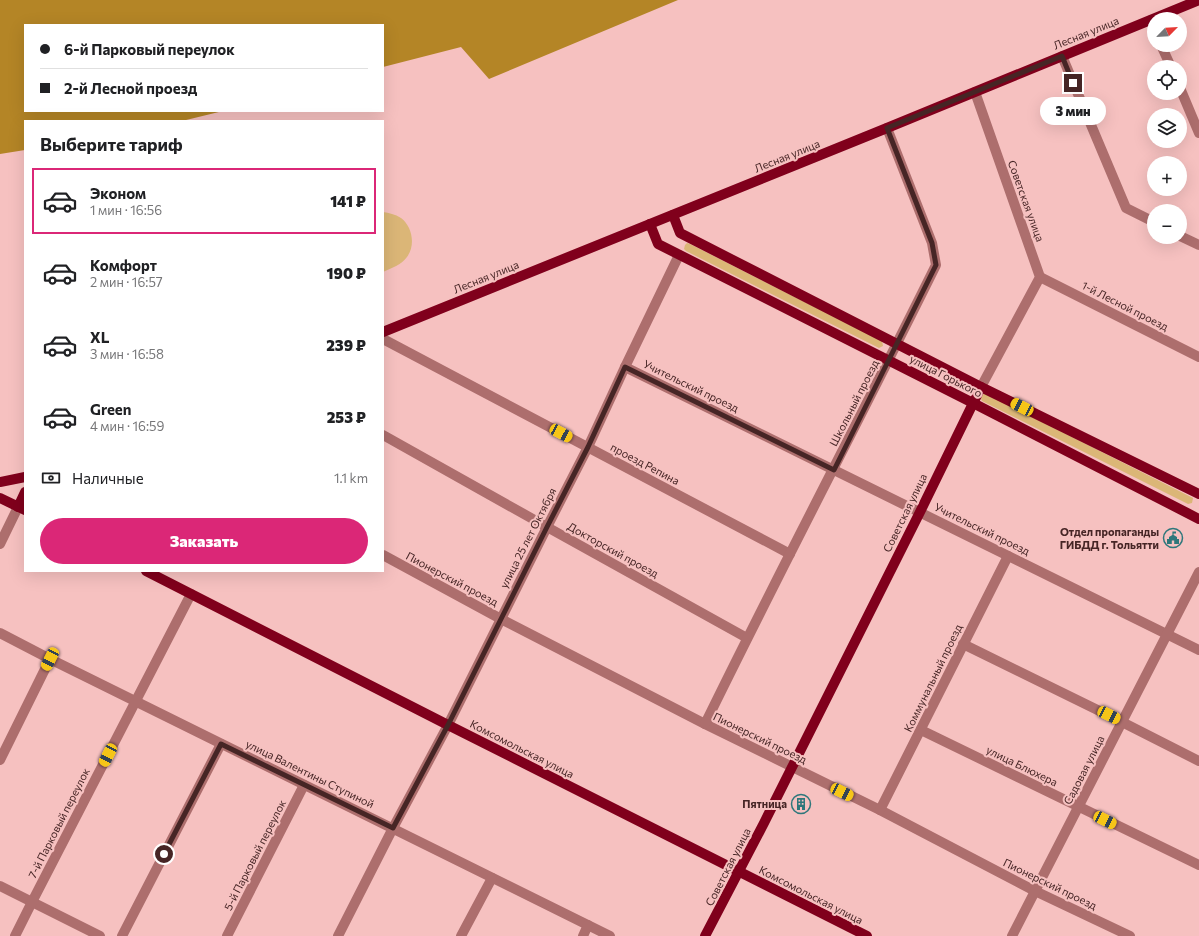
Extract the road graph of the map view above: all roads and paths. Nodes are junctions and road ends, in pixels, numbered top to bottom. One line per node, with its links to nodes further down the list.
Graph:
1 (1199, 0): 2 (main road, Лесная улица)
2 (1176, 12)
3 (1147, 26): 4 (main road, Лесная улица)
4 (1062, 56): 5 (main road, Лесная улица); 10 (street)
5 (975, 92): 7 (main road, Лесная улица); 15 (street, Советская улица)
6 (1185, 100): 8 (street)
7 (887, 128): 9 (main road, Лесная улица); 18 (street, Школьный проезд)
8 (1199, 133)
9 (673, 215): 11 (main road, Лесная улица); 18 (main road, улица Горького)
10 (1147, 218)
11 (650, 224): 14 (main road, улица Горького); 16 (main road, Лесная улица)
12 (1187, 239): 13 (street)
13 (1199, 245)
14 (679, 255): 20 (main road, улица Горького); 21 (street, улица 25 лет Октября)
15 (1040, 277): 19 (street, 1-й Лесной проезд); 22 (street, Советская улица)
16 (384, 332)
17 (384, 340): 25 (street, проезд Репина)
18 (897, 344): 20 (street, Школьный проезд); 22 (main road, улица Горького)
19 (1199, 357)
20 (888, 361): 23 (main road, улица Горького); 26 (street, Школьный проезд)
21 (625, 367): 25 (street, улица 25 лет Октября); 26 (street, Учительский проезд)
22 (981, 387): 23 (main road, Советская улица); 29 (main road, улица Горького)
23 (973, 403): 33 (main road, Советская улица); 34 (main road, улица Горького)
24 (384, 437): 35 (street, Докторский проезд)
25 (588, 447): 35 (street, улица 25 лет Октября); 37 (street, проезд Репина)
26 (834, 470): 33 (street, Учительский проезд); 37 (street, Школьный проезд)
27 (24, 477): 28 (main road)
28 (0, 482)
29 (1199, 494)
30 (24, 496): 32 (main road)
31 (0, 498): 32 (main road)
32 (21, 509): 36 (street)
33 (920, 512): 39 (street, Учительский проезд); 58 (main road, Советская улица)
34 (1199, 520)
35 (547, 527): 43 (street, улица 25 лет Октября); 46 (street, Докторский проезд)
36 (0, 544)
37 (790, 554): 46 (street, Школьный проезд)
38 (384, 556): 43 (street, Пионерский проезд)
39 (1008, 556): 45 (street, Учительский проезд); 47 (street, Коммунальный проезд)
40 (148, 572): 42 (main road, Комсомольская улица)
41 (1199, 572): 45 (street, Садовая улица)
42 (191, 594): 50 (street, 7-й Парковый переулок); 53 (main road, Комсомольская улица)
43 (501, 619): 52 (street, Пионерский проезд); 53 (street, улица 25 лет Октября)
44 (0, 633): 49 (street, улица Валентины Ступиной)
45 (1167, 634): 48 (street, Учительский проезд); 51 (street, Садовая улица)
46 (747, 638): 52 (street, Школьный проезд)
47 (963, 644): 51 (street); 54 (street, Коммунальный проезд)
48 (1199, 650)
49 (50, 659): 50 (street, улица Валентины Ступиной); 56 (street)
50 (135, 701): 55 (street, улица Валентины Ступиной); 68 (street, 7-й Парковый переулок)
51 (1122, 722): 57 (street); 60 (street, Садовая улица)
52 (705, 724): 58 (street, Пионерский проезд)
53 (448, 725): 62 (street, улица 25 лет Октября); 64 (main road, Комсомольская улица)
54 (921, 730): 60 (street, улица Блюхера); 61 (street, Коммунальный проезд)
55 (221, 744): 59 (street, улица Валентины Ступиной); 72 (street)
56 (0, 760)
57 (1199, 761)
58 (792, 767): 61 (street, Пионерский проезд); 64 (main road, Советская улица)
59 (304, 785): 62 (street, улица Валентины Ступиной); 73 (street, 5-й Парковый переулок)
60 (1078, 807): 63 (street, улица Блюхера); 67 (street, Садовая улица)
61 (880, 810): 67 (street, Пионерский проезд)
62 (393, 828): 65 (street, улица Валентины Ступиной); 74 (street, улица 25 лет Октября)
63 (1199, 865)
64 (739, 872): 78 (main road, Советская улица); 79 (main road, Комсомольская улица)
65 (492, 878): 69 (street, улица Валентины Ступиной); 75 (street)
66 (0, 886): 68 (street)
67 (1034, 892): 80 (street, Садовая улица); 81 (street, Пионерский проезд)
68 (32, 902): 70 (street, 7-й Парковый переулок); 71 (street)
69 (588, 925): 76 (street); 77 (street, улица Валентины Ступиной)
70 (15, 936)
71 (100, 936)
72 (122, 936)
73 (227, 936)
74 (338, 936)
75 (461, 936)
76 (583, 936)
77 (610, 936)
78 (705, 936)
79 (867, 936)
80 (1012, 936)
81 (1130, 936)

